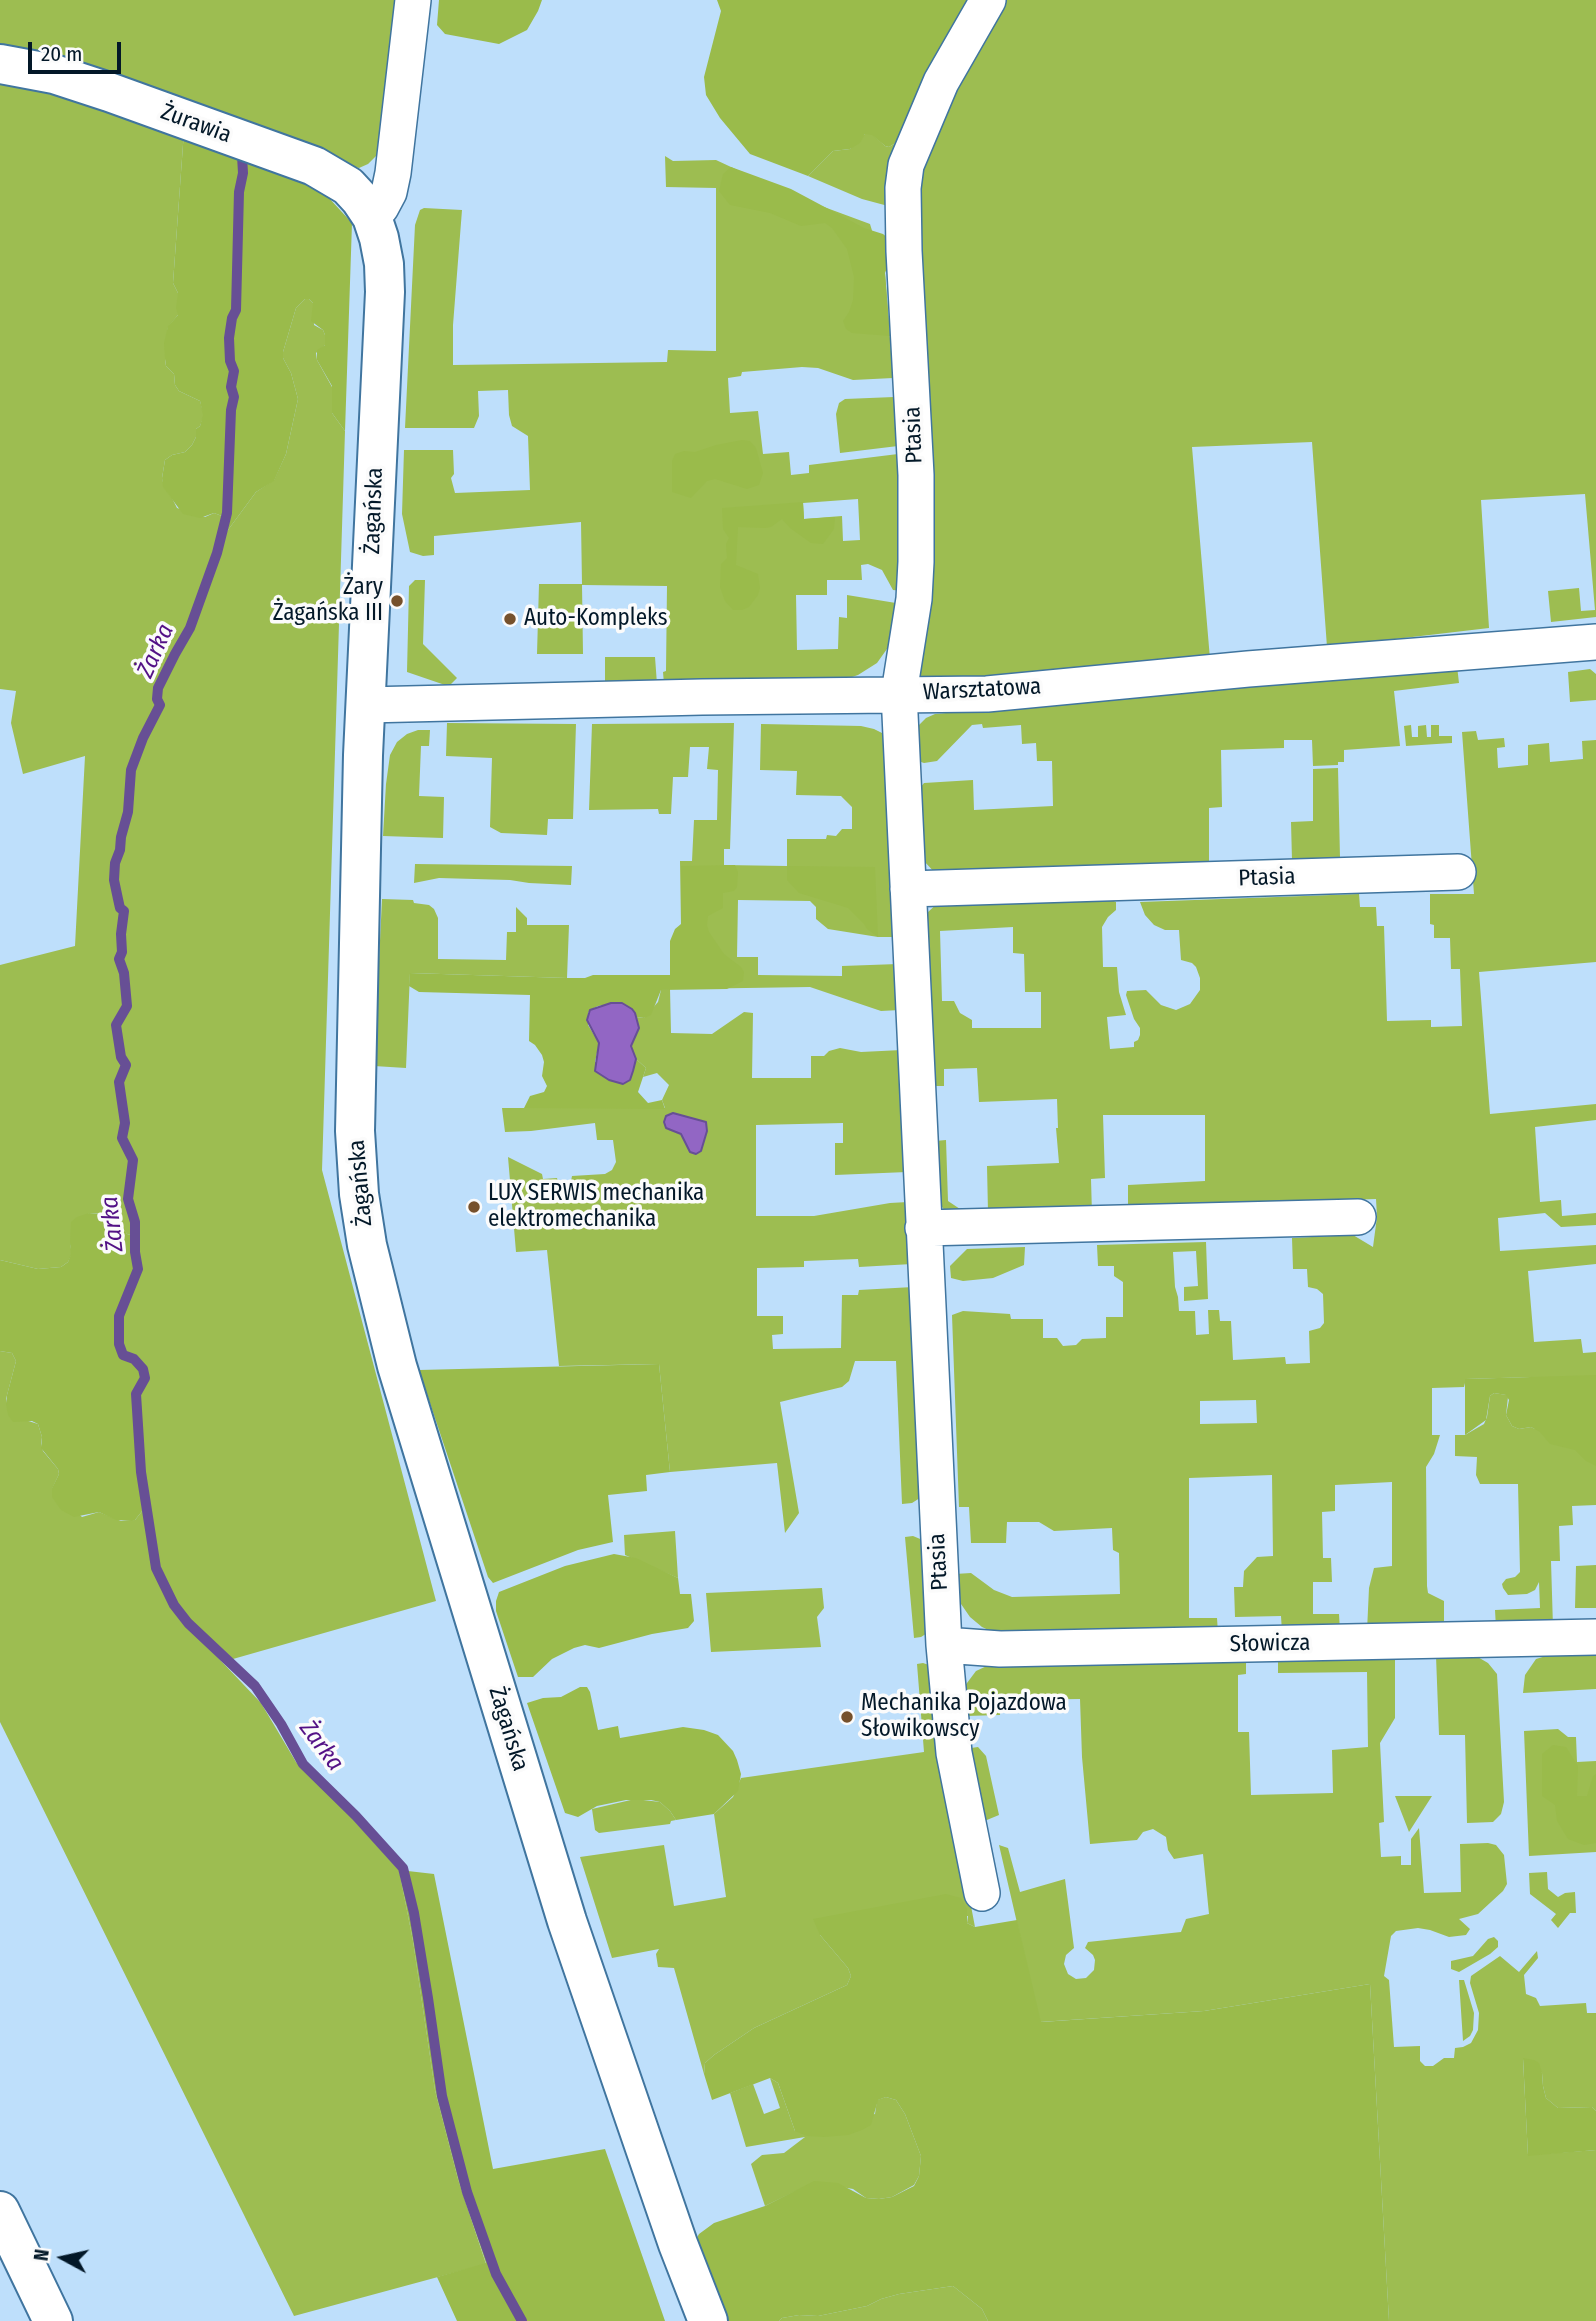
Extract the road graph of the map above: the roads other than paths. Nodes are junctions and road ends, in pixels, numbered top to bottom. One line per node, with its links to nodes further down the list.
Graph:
1 (413, 0): 4 (street)
2 (988, 0): 6 (street, Ptasia)
3 (0, 64): 4 (street, Żurawia)
4 (372, 217): 7 (street, Żagańska)
5 (1596, 642): 6 (street, Warsztatowa)
6 (899, 693): 7 (street, Warsztatowa); 9 (street, Ptasia)
7 (366, 705): 17 (street, Żagańska)
8 (1458, 872): 9 (street, Ptasia)
9 (908, 889): 11 (street, Ptasia)
10 (1357, 1217): 11 (street)
11 (923, 1228): 13 (street, Ptasia)
12 (1596, 1637): 13 (street, Słowicza)
13 (944, 1646): 14 (street, Ptasia)
14 (982, 1894)
15 (0, 2211): 16 (street)
16 (53, 2321)
17 (708, 2321)

